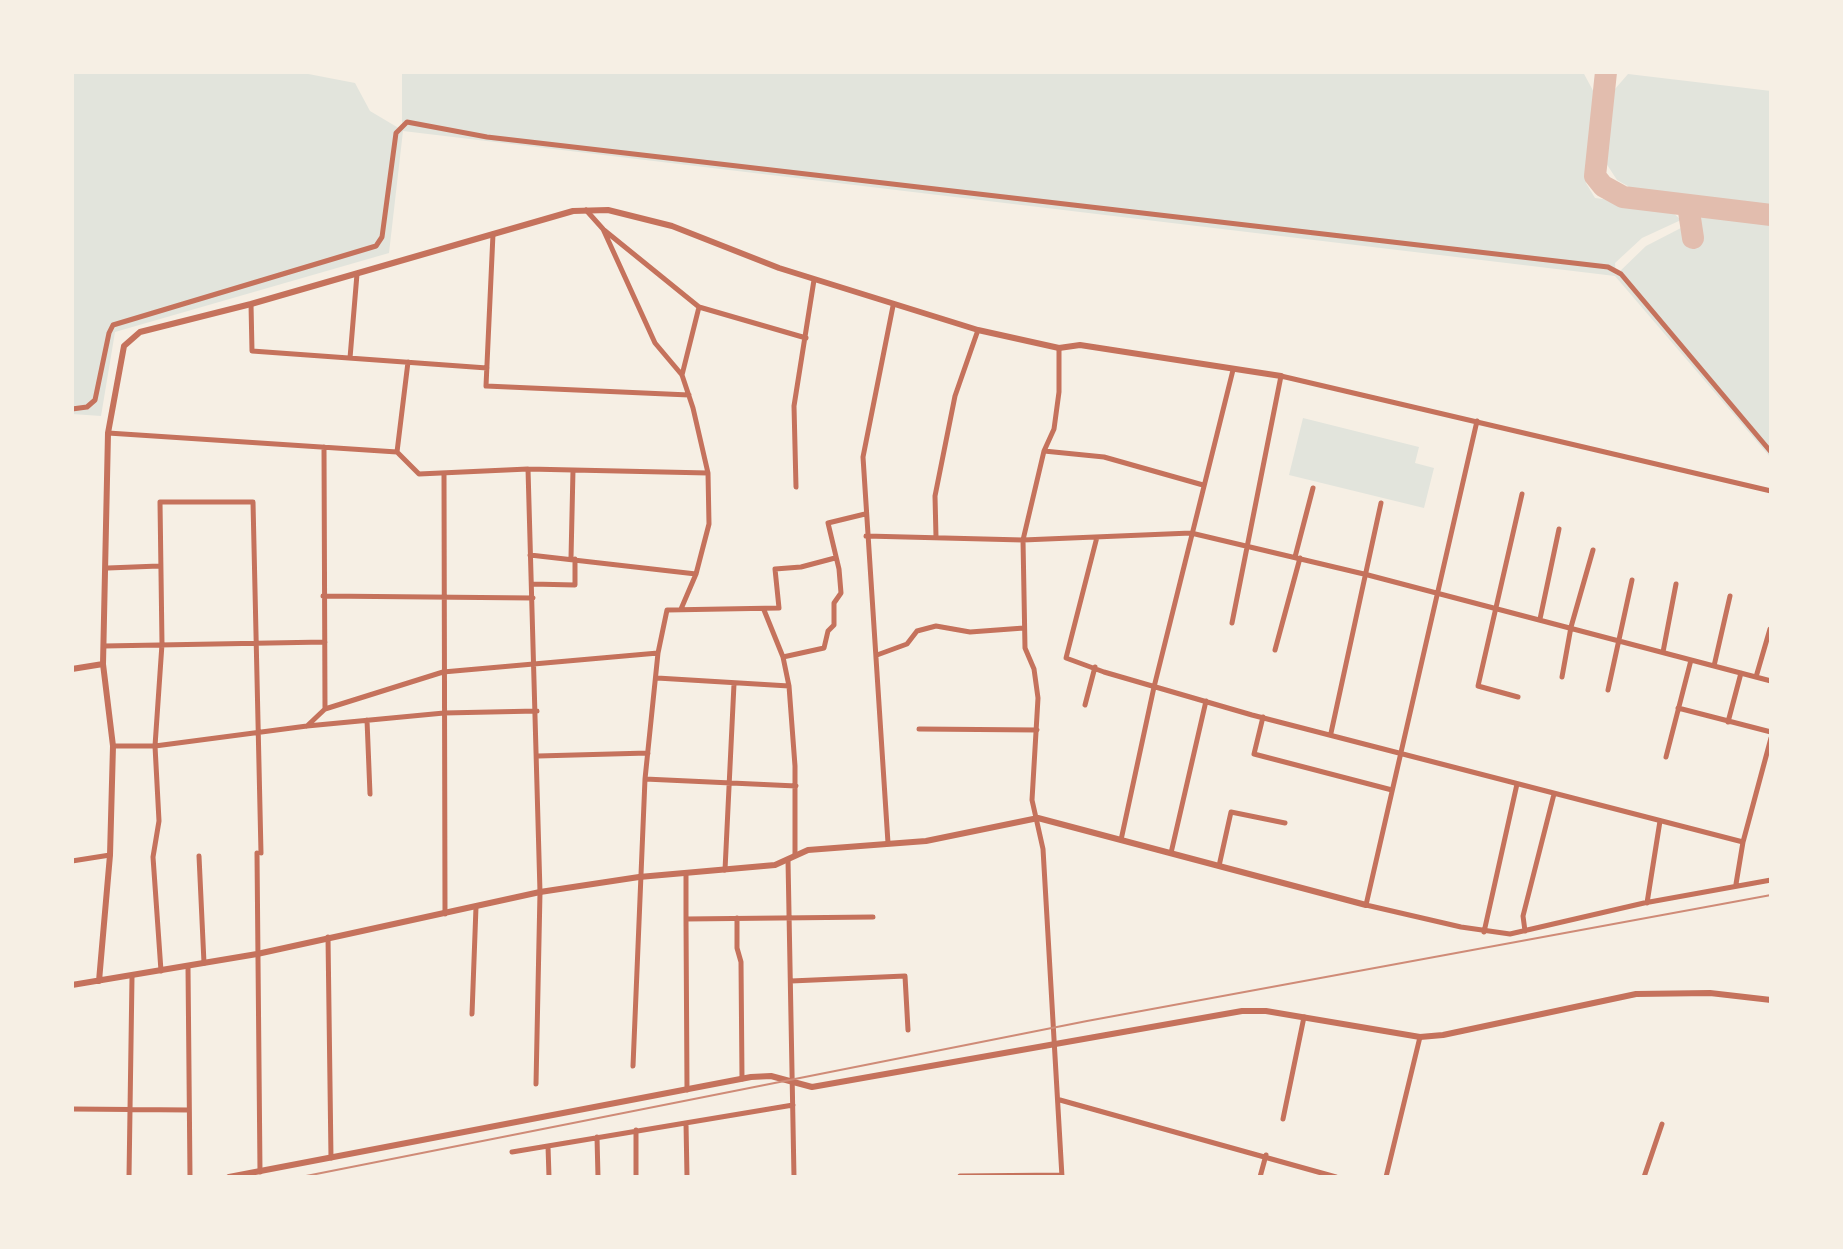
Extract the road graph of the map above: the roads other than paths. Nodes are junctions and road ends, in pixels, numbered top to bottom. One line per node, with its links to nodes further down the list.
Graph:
1 (586, 210): 2 (street); 3 (street); 5 (street)
2 (603, 229): 8 (street); 16 (street)
3 (493, 234): 4 (street); 14 (street)
4 (357, 274): 6 (street); 12 (street)
5 (814, 280): 7 (street); 10 (street)
6 (251, 304): 12 (street); 21 (street)
7 (893, 306): 9 (street); 36 (street)
8 (699, 307): 10 (street); 16 (street)
9 (978, 330): 11 (street); 40 (street)
10 (806, 338): 31 (street)
11 (1059, 348): 15 (street); 23 (street)
12 (350, 358): 13 (street)
13 (408, 362): 14 (street); 24 (street)
14 (487, 368): 18 (street)
15 (1233, 370): 17 (street); 30 (street)
16 (682, 375): 18 (street)
17 (1281, 376): 20 (street); 43 (street)
18 (689, 396): 29 (street)
19 (72, 409): 25 (street)
20 (1477, 421): 33 (street); 56 (street)
21 (108, 433): 22 (street); 50 (street)
22 (324, 447): 24 (street); 57 (street)
23 (1044, 451): 30 (street); 42 (street)
24 (397, 452): 28 (street)
25 (1771, 452)
26 (528, 469): 27 (street); 28 (street); 45 (street)
27 (573, 470): 29 (street); 48 (street)
28 (444, 473): 59 (street)
29 (708, 473): 51 (street)
30 (1203, 485): 38 (street)
31 (796, 487)
32 (1313, 488): 47 (street)
33 (1771, 491)
34 (1522, 494): 63 (street)
35 (1381, 503): 52 (street)
36 (865, 514): 39 (street); 46 (street)
37 (1559, 529): 64 (street)
38 (1191, 533): 41 (street); 43 (street); 93 (street)
39 (866, 536): 40 (street); 77 (street)
40 (936, 537): 42 (street)
41 (1097, 537): 42 (street); 83 (street)
42 (1023, 540): 67 (street)
43 (1248, 547): 47 (street); 65 (street)
44 (1593, 550): 66 (street)
45 (530, 554): 48 (street); 54 (street)
46 (835, 558): 62 (street); 78 (street)
47 (1298, 558): 52 (street); 74 (street)
48 (573, 559): 51 (street); 54 (street)
49 (159, 566): 50 (street); 71 (street); 72 (street)
50 (108, 568): 73 (street)
51 (696, 574): 61 (street)
52 (1368, 575): 56 (street); 109 (street)
53 (1632, 580): 69 (street)
54 (532, 584): 60 (street)
55 (1676, 584): 75 (street)
56 (1439, 595): 63 (street); 113 (street)
57 (323, 596): 59 (street); 70 (street)
58 (1730, 596): 82 (street)
59 (446, 597): 60 (street); 85 (street)
60 (533, 598): 81 (street)
61 (681, 609): 62 (street); 76 (street)
62 (764, 610): 78 (street)
63 (1495, 610): 64 (street); 95 (street)
64 (1540, 619): 66 (street)
65 (1232, 623)
66 (1571, 627): 69 (street); 87 (street)
67 (1024, 628): 77 (street); 107 (street)
68 (1770, 629): 88 (street)
69 (1620, 641): 75 (street); 94 (street)
70 (325, 642): 71 (street); 99 (street)
71 (257, 643): 72 (street); 108 (street)
72 (162, 644): 73 (street); 112 (street)
73 (104, 646): 80 (street)
74 (1275, 650)
75 (1663, 652): 79 (street)
76 (658, 653): 81 (street); 89 (street)
77 (877, 655): 129 (street)
78 (783, 657): 92 (street)
79 (1691, 660): 82 (street); 98 (street)
80 (103, 664): 84 (street); 111 (street)
81 (534, 664): 85 (street); 100 (street)
82 (1714, 666): 86 (street)
83 (1095, 667): 93 (street); 97 (street)
84 (72, 669)
85 (443, 672): 99 (street); 101 (street)
86 (1741, 673): 88 (street); 104 (street)
87 (1562, 677)
88 (1756, 677): 90 (street)
89 (657, 678): 91 (street); 114 (street)
90 (1771, 681)
91 (734, 684): 92 (street); 118 (street)
92 (789, 686): 120 (street)
93 (1154, 687): 96 (street); 127 (street)
94 (1608, 690)
95 (1518, 697)
96 (1206, 701): 102 (street); 130 (street)
97 (1085, 705)
98 (1678, 708): 104 (street); 116 (street)
99 (325, 709): 105 (street)
100 (537, 711): 101 (street); 115 (street)
101 (444, 713): 103 (street); 146 (street)
102 (1263, 717): 109 (street); 121 (street)
103 (367, 720): 105 (street); 122 (street)
104 (1728, 722): 110 (street)
105 (307, 726): 108 (street)
106 (919, 729): 107 (street)
107 (1037, 730): 124 (street)
108 (259, 732): 112 (street); 154 (street)
109 (1331, 733): 113 (street)
110 (1771, 735): 128 (street)
111 (113, 746): 112 (street); 131 (street)
112 (155, 746): 157 (street)
113 (1401, 751): 119 (street); 121 (street)
114 (648, 753): 115 (street); 117 (street)
115 (538, 756): 142 (street)
116 (1666, 757)
117 (645, 779): 118 (street); 139 (street)
118 (727, 784): 120 (street); 137 (street)
119 (1517, 784): 123 (street); 152 (street)
120 (796, 786): 132 (street)
121 (1392, 790): 144 (street)
122 (370, 794)
123 (1554, 794): 125 (street); 151 (street)
124 (1038, 818): 127 (street); 129 (street); 167 (street)
125 (1660, 821): 128 (street); 143 (street)
126 (1285, 823): 136 (street)
127 (1121, 840): 130 (street)
128 (1743, 842): 141 (street)
129 (888, 843): 132 (street)
130 (1171, 853): 136 (street)
131 (110, 855): 135 (street); 159 (street)
132 (795, 855): 134 (street)
133 (199, 856): 155 (street)
134 (788, 860): 137 (street); 149 (street)
135 (72, 861)
136 (1219, 866): 144 (street)
137 (725, 871): 138 (street)
138 (686, 875): 139 (street); 150 (street)
139 (639, 877): 142 (street); 168 (street)
140 (1771, 880): 141 (street)
141 (1736, 884): 143 (street)
142 (540, 892): 145 (street); 171 (street)
143 (1647, 903): 151 (street)
144 (1366, 905): 152 (street)
145 (476, 907): 146 (street); 163 (street)
146 (445, 914): 153 (street)
147 (873, 917): 149 (street)
148 (737, 918): 149 (street); 150 (street); 169 (street)
149 (790, 918): 160 (street)
150 (686, 919): 172 (street)
151 (1525, 931): 152 (street)
152 (1484, 932)
153 (328, 937): 154 (street); 186 (street)
154 (257, 954): 155 (street); 187 (street)
155 (204, 963): 156 (street)
156 (188, 967): 157 (street); 177 (street)
157 (161, 971): 158 (street)
158 (132, 977): 159 (street); 176 (street)
159 (99, 981): 161 (street)
160 (791, 981): 165 (street); 170 (street)
161 (72, 985)
162 (1771, 1000): 166 (street)
163 (472, 1014)
164 (1304, 1017): 166 (street); 167 (street); 178 (street)
165 (908, 1030)
166 (1420, 1037): 200 (street)
167 (1056, 1042): 170 (street); 173 (street)
168 (633, 1066)
169 (742, 1079): 170 (street); 172 (street)
170 (793, 1081): 174 (street)
171 (536, 1084)
172 (687, 1090): 186 (street)
173 (1060, 1100): 185 (street); 188 (street)
174 (793, 1105): 179 (street); 197 (street)
175 (72, 1109): 176 (street)
176 (129, 1110): 177 (street); 190 (street)
177 (189, 1110): 191 (street)
178 (1283, 1119)
179 (686, 1123): 181 (street); 196 (street)
180 (1662, 1124): 201 (street)
181 (636, 1130): 182 (street); 195 (street)
182 (597, 1137): 183 (street); 194 (street)
183 (548, 1146): 184 (street); 193 (street)
184 (512, 1152)
185 (1266, 1155): 198 (street); 199 (street)
186 (331, 1158): 187 (street)
187 (260, 1172): 192 (street)
188 (1063, 1175): 189 (street)
189 (960, 1176)
190 (129, 1177)
191 (190, 1177)
192 (229, 1177)
193 (549, 1177)
194 (598, 1177)
195 (636, 1177)
196 (687, 1177)
197 (794, 1177)
198 (1260, 1177)
199 (1336, 1177)
200 (1386, 1177)
201 (1644, 1177)

